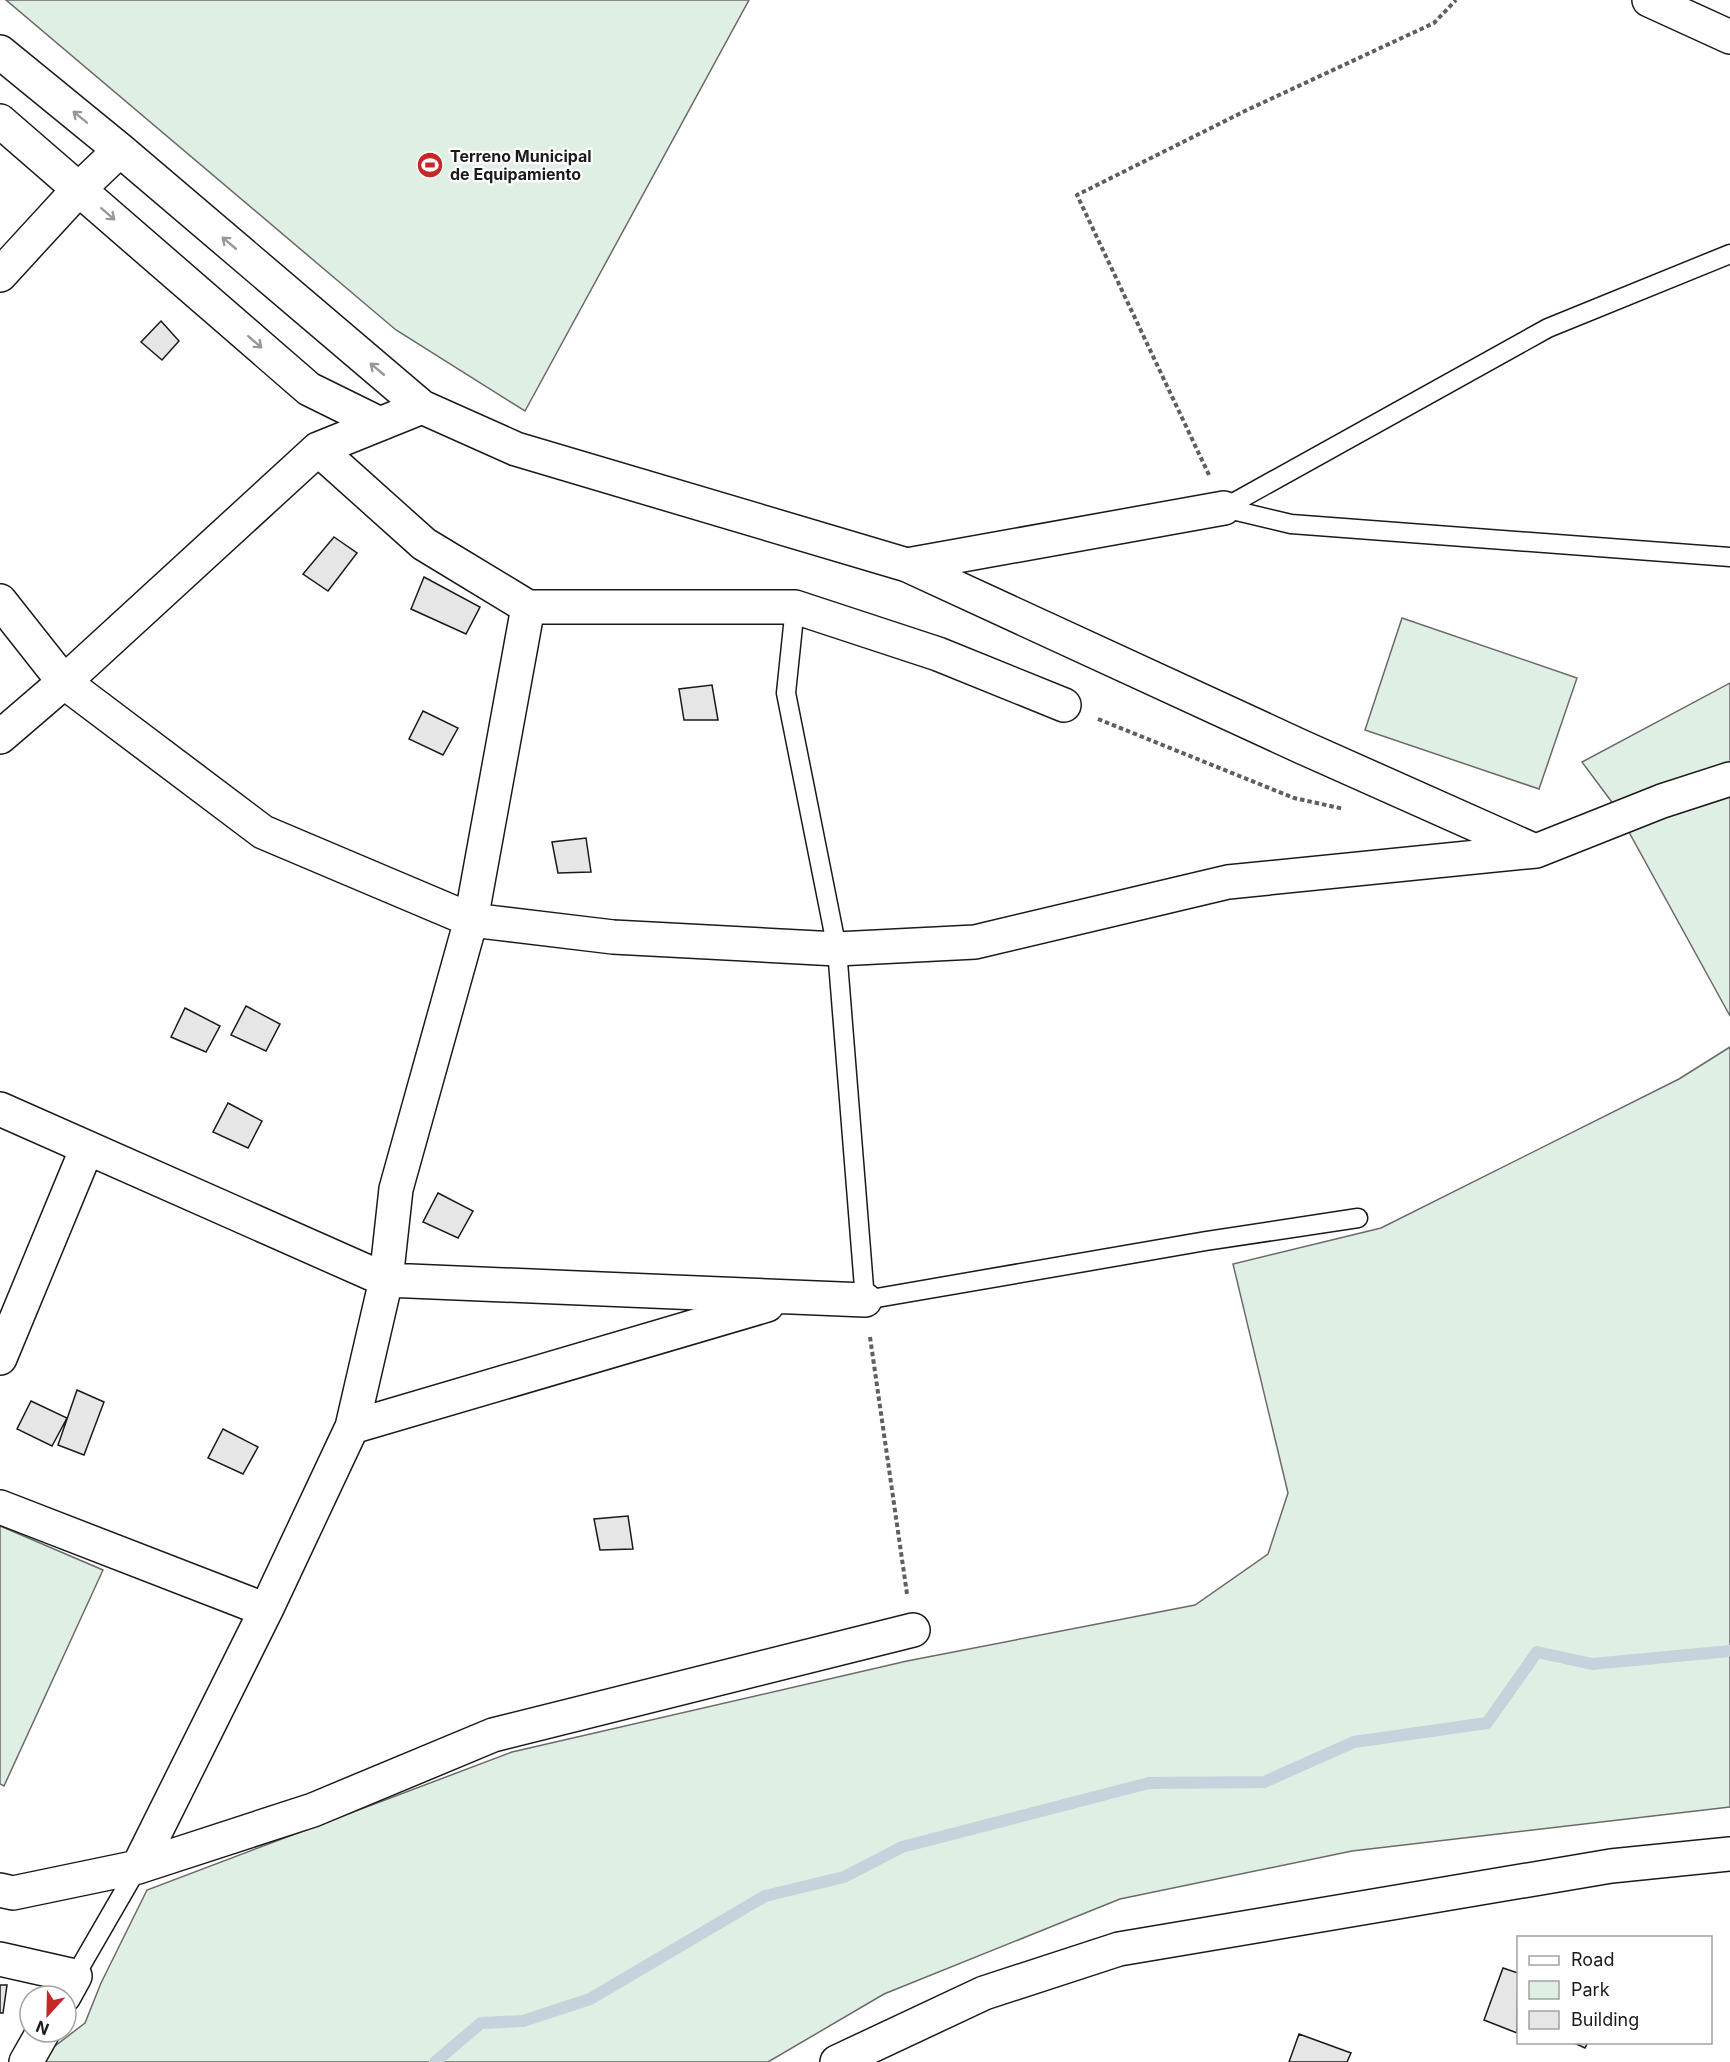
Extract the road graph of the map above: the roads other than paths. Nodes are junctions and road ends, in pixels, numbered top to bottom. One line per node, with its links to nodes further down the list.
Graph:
1 (1649, 0): 2 (street)
2 (1730, 37)
3 (0, 52): 5 (street, one-way to 3)
4 (0, 121): 6 (street)
5 (120, 150): 6 (street); 9 (street, one-way to 5)
6 (79, 189): 8 (street); 10 (street, one-way to 10)
7 (1730, 254): 12 (lane)
8 (0, 275)
9 (422, 407): 10 (street); 14 (street)
10 (380, 424): 11 (street)
11 (318, 449): 16 (street); 18 (street)
12 (1224, 508): 13 (lane); 14 (street)
13 (1730, 557)
14 (907, 566): 22 (street)
15 (0, 601): 18 (street)
16 (528, 607): 17 (street); 23 (street)
17 (795, 608): 19 (street); 24 (lane)
18 (64, 682): 20 (street); 23 (street)
19 (1064, 705)
20 (0, 737)
21 (1730, 779): 22 (street)
22 (1536, 851): 24 (street)
23 (471, 920): 24 (street); 28 (street)
24 (837, 949): 30 (lane)
25 (0, 1109): 26 (street)
26 (87, 1148): 28 (street); 31 (street)
27 (1358, 1218): 30 (lane)
28 (386, 1280): 29 (street); 32 (street)
29 (792, 1298): 30 (street); 32 (street)
30 (865, 1300)
31 (0, 1358)
32 (352, 1427): 34 (street)
33 (0, 1507): 34 (street)
34 (266, 1610): 37 (street)
35 (912, 1630): 37 (street)
36 (1730, 1854): 44 (street)
37 (138, 1867): 38 (street); 41 (lane)
38 (0, 1890)
39 (0, 1959): 40 (street)
40 (64, 1984)
41 (70, 1984)
42 (36, 2044): 43 (street)
43 (26, 2062)
44 (837, 2062)

